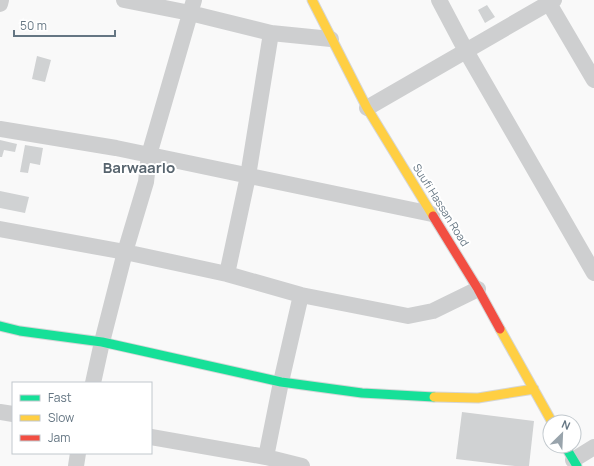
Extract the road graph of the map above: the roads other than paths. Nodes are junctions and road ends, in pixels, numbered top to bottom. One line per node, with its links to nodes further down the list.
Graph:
1 (1, 0): 6 (street)
2 (124, 0): 7 (street)
3 (312, 0): 9 (street, Suufi Hassan Road)
4 (439, 0): 10 (street)
5 (550, 1): 10 (street); 11 (street)
6 (0, 4)
7 (192, 6): 8 (street); 14 (street)
8 (272, 33): 9 (street); 15 (street)
9 (331, 39): 12 (street, Suufi Hassan Road)
10 (466, 51): 12 (street); 19 (street)
11 (594, 80)
12 (367, 108): 16 (street, Suufi Hassan Road)
13 (0, 129): 14 (street)
14 (149, 155): 15 (street); 18 (street)
15 (248, 176): 16 (street); 20 (street)
16 (432, 214): 21 (street, Suufi Hassan Road)
17 (0, 229): 18 (street)
18 (125, 252): 20 (street); 24 (street)
19 (594, 273)
20 (227, 274): 22 (street)
21 (478, 289): 22 (street); 27 (street, Suufi Hassan Road)
22 (301, 295): 26 (street)
23 (0, 326): 24 (street)
24 (102, 342): 25 (street); 26 (street)
25 (93, 382)
26 (281, 382): 27 (street); 35 (street)
27 (534, 389): 30 (street, Suufi Hassan Road)
28 (0, 412): 29 (street)
29 (12, 414)
30 (548, 414)
31 (152, 437): 36 (street)
32 (594, 448): 37 (street)
33 (78, 454): 38 (street)
34 (570, 454): 37 (street)
35 (266, 457): 36 (street); 39 (street)
36 (245, 460)
37 (575, 463)
38 (76, 466)
39 (302, 466)

